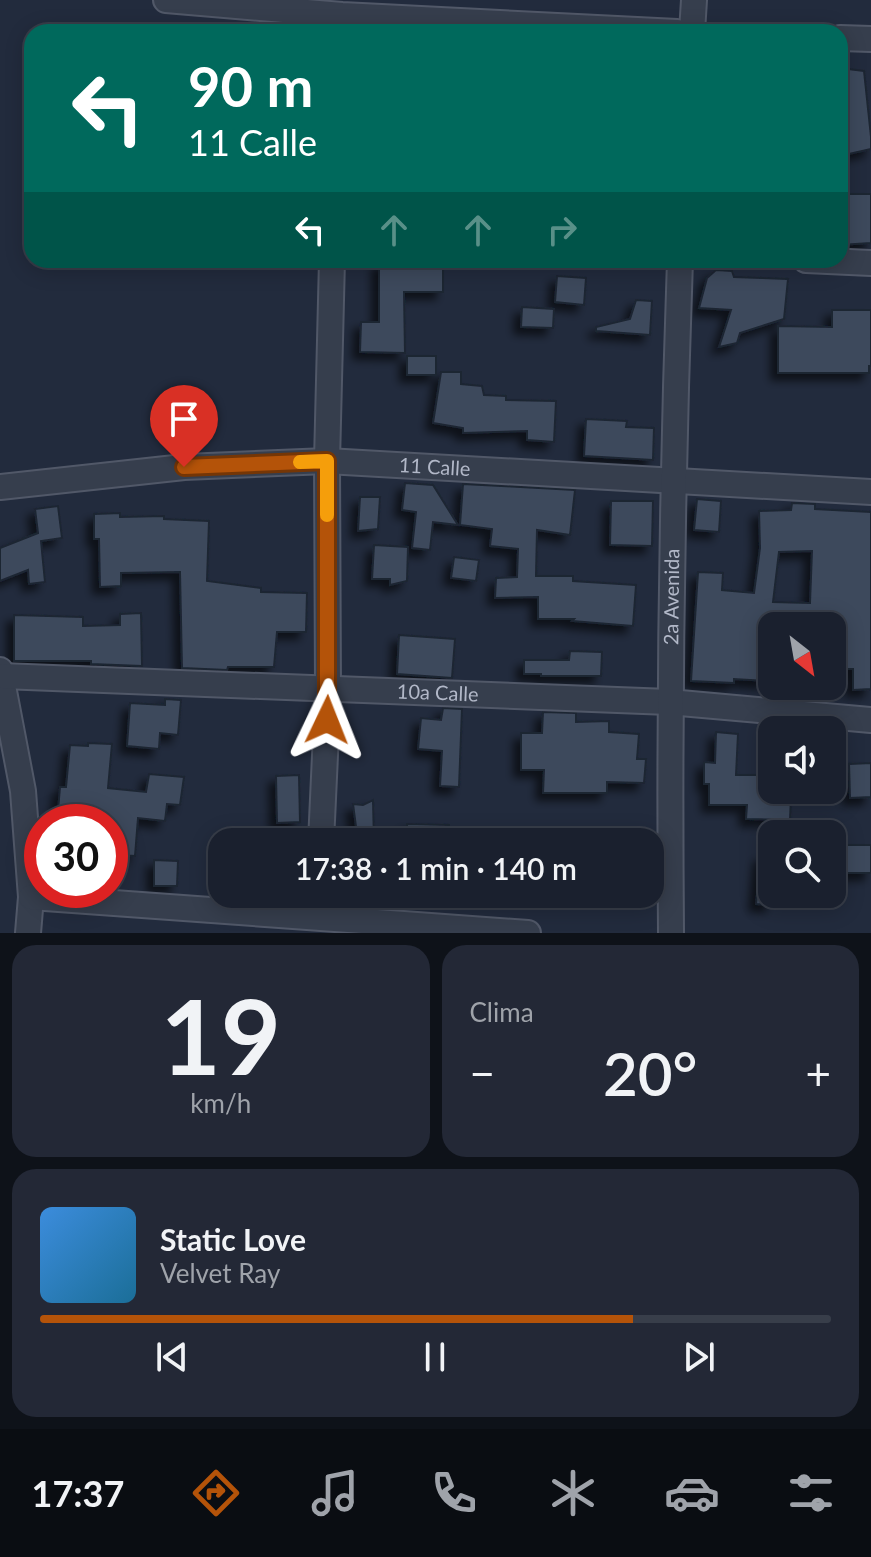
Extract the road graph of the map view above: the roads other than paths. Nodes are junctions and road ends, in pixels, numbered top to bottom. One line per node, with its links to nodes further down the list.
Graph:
1 (166, 0): 3 (street)
2 (694, 0): 5 (street)
3 (342, 16): 4 (street)
4 (510, 24)
5 (692, 24)
6 (848, 38): 7 (street)
7 (871, 39)
8 (848, 262): 9 (street)
9 (871, 263)
10 (332, 268): 12 (street)
11 (680, 268): 13 (street, 2a Avenida)
12 (327, 461): 13 (street, 11 Calle); 14 (street, 11 Calle); 17 (street)
13 (672, 480): 15 (street, 11 Calle); 18 (street, 2a Avenida)
14 (0, 487)
15 (871, 492)
16 (1, 673): 17 (street, 10a Calle); 20 (street)
17 (328, 690): 18 (street, 10a Calle); 21 (street)
18 (669, 702): 19 (street, 10a Calle); 27 (street, 2a Avenida)
19 (871, 720)
20 (24, 804)
21 (322, 828)
22 (128, 903): 24 (street)
23 (30, 908): 25 (street)
24 (318, 914): 26 (street)
25 (28, 933)
26 (528, 933)
27 (671, 933)

